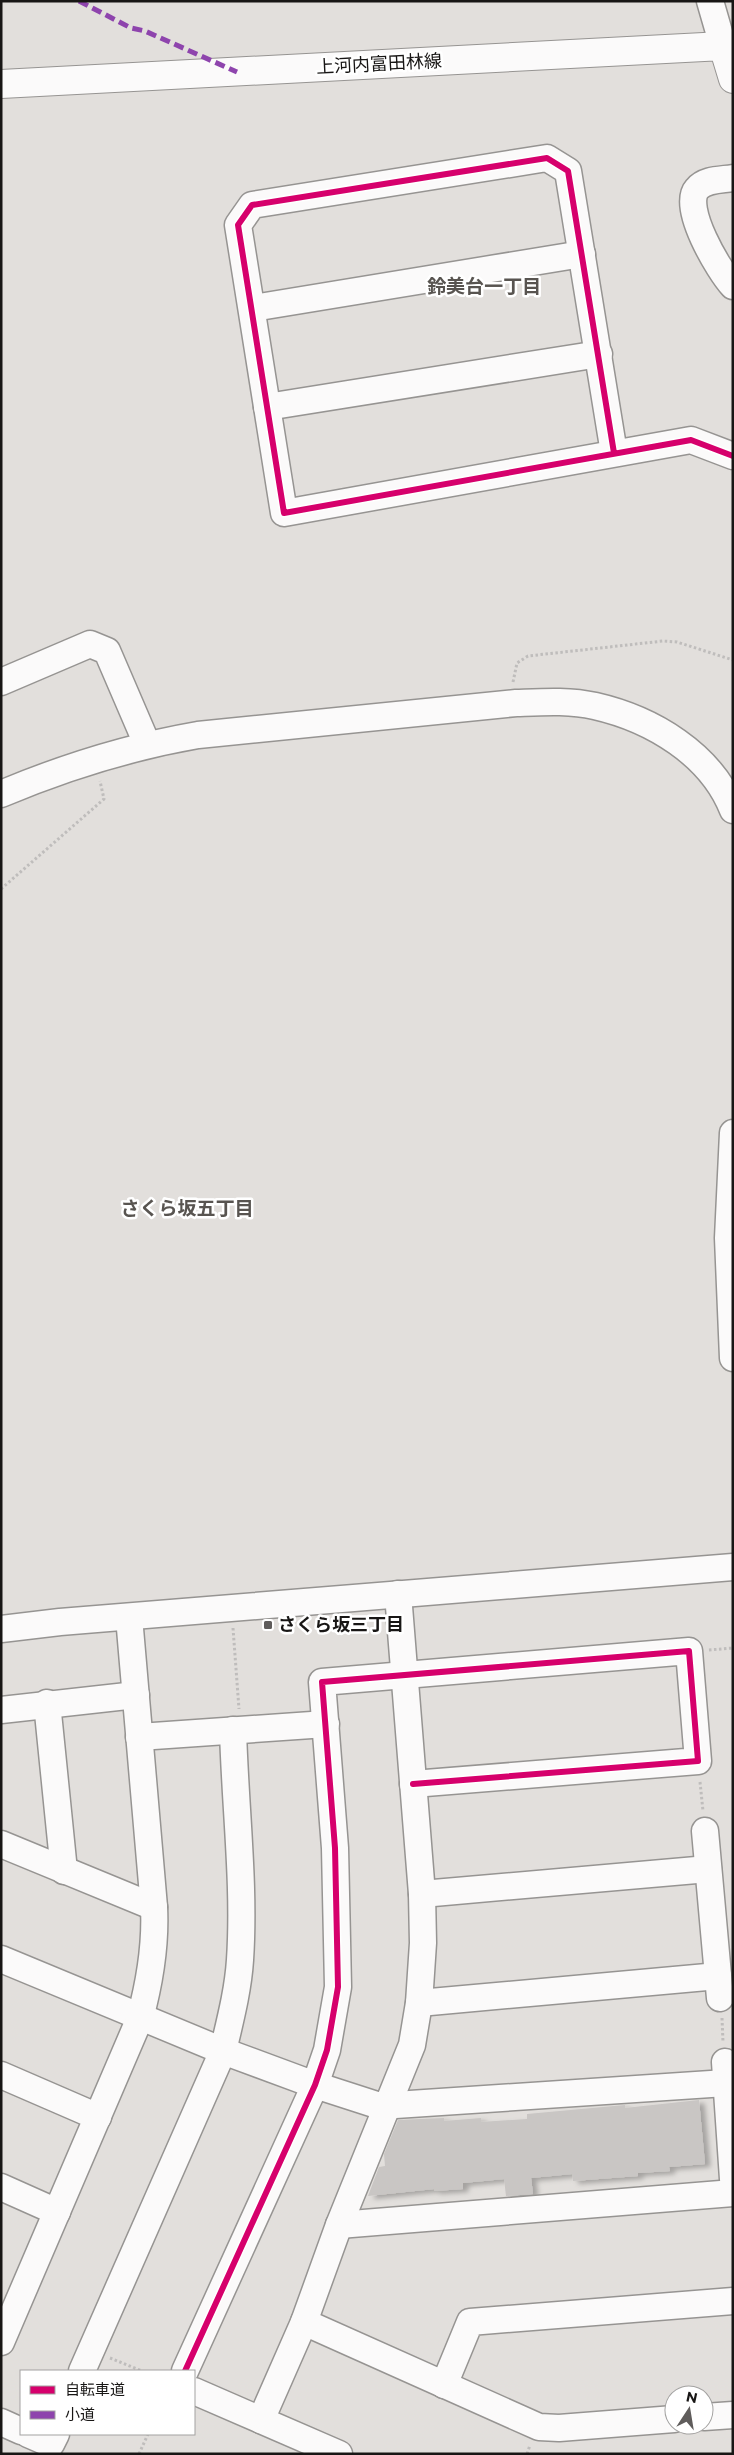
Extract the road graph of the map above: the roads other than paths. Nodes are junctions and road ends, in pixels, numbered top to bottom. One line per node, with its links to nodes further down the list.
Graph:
1 (710, 1): 2 (street)
2 (723, 46): 3 (main road); 4 (main road, 上河内富田林線)
3 (733, 79)
4 (1, 84)
5 (733, 178): 7 (street)
6 (582, 254): 8 (street); 8 (street); 9 (street)
7 (733, 286)
8 (253, 308): 10 (street)
9 (599, 354): 10 (street); 11 (street)
10 (267, 407): 11 (street)
11 (614, 453): 12 (street)
12 (733, 456)
13 (1, 682): 14 (street)
14 (147, 744): 15 (street); 16 (street)
15 (1, 794)
16 (733, 810)
17 (733, 1132): 18 (street)
18 (733, 1358)
19 (733, 1568): 20 (street)
20 (398, 1594): 21 (street); 23 (street)
21 (129, 1617): 22 (street); 24 (street)
22 (1, 1629)
23 (405, 1676): 27 (street); 30 (street); 30 (street)
24 (136, 1695): 25 (street); 29 (street)
25 (47, 1703): 26 (street); 34 (street)
26 (1, 1710)
27 (326, 1724): 28 (street); 42 (street)
28 (236, 1730): 29 (street); 40 (street)
29 (139, 1737): 36 (street)
30 (413, 1784): 35 (street)
31 (705, 1831): 33 (street)
32 (1, 1844): 34 (street)
33 (708, 1869): 35 (street); 38 (street)
34 (64, 1870): 36 (street)
35 (422, 1894): 38 (street)
36 (154, 1908): 39 (street)
37 (1, 1959): 39 (street)
38 (419, 2003): 43 (street)
39 (140, 2018): 40 (street); 44 (street)
40 (223, 2051): 42 (street); 54 (street)
41 (1, 2075): 44 (street)
42 (315, 2085): 43 (street); 55 (street)
43 (388, 2105): 45 (street); 49 (street)
44 (98, 2117): 48 (street)
45 (733, 2179)
46 (1, 2187): 48 (street)
47 (733, 2193): 49 (street)
48 (57, 2212): 51 (street)
49 (339, 2225): 52 (street)
50 (733, 2301): 56 (street)
51 (8, 2305): 53 (street)
52 (304, 2322): 56 (street); 60 (street)
53 (1, 2342)
54 (87, 2360)
55 (185, 2370)
56 (444, 2385): 61 (street)
57 (195, 2391): 60 (street)
58 (733, 2415): 59 (street)
59 (714, 2416)
60 (261, 2420): 66 (street)
61 (664, 2421)
62 (1, 2422): 63 (street)
63 (20, 2431)
64 (30, 2435): 65 (street)
65 (56, 2435)
66 (339, 2454)

